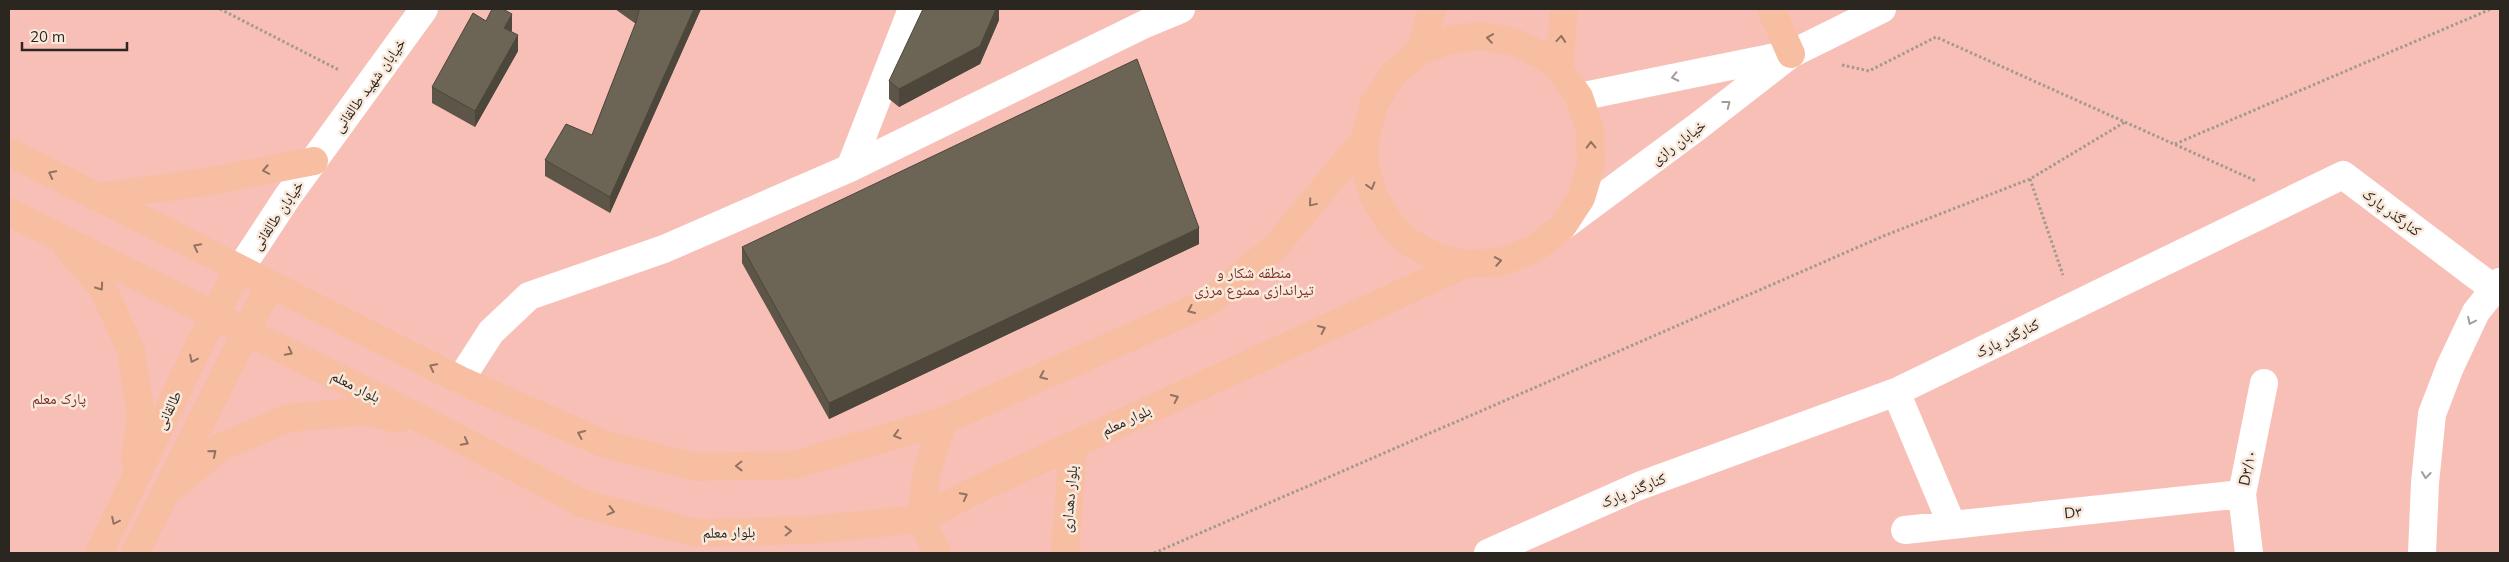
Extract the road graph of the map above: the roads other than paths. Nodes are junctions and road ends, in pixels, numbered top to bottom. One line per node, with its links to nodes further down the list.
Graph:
1 (424, 9): 14 (street, خیابان شهيد طالقانی)
2 (912, 9): 15 (street)
3 (1181, 9): 15 (street)
4 (1432, 9): 8 (main road)
5 (1564, 9): 10 (main road, one-way to 5)
6 (1770, 9): 9 (main road)
7 (1882, 9): 9 (street, خیابان رازی)
8 (1421, 52): 10 (main road, one-way to 8); 12 (main road)
9 (1791, 54): 11 (street, خیابان رازی, one-way to 11); 18 (street, خیابان رازی, one-way to 9)
10 (1559, 69): 11 (main road)
11 (1579, 97): 18 (main road, one-way to 11)
12 (1365, 138): 20 (main road, one-way to 20); 29 (main road, one-way to 29)
13 (9, 152): 16 (main road, one-way to 13)
14 (314, 160): 16 (main road, one-way to 16); 21 (street, خیابان طالقانی)
15 (850, 168): 26 (street)
16 (96, 196): 21 (main road, one-way to 16)
17 (9, 212): 19 (main road, بلوار معلم)
18 (1562, 228): 20 (main road, one-way to 18)
19 (57, 236): 24 (main road, بلوار معلم); 32 (main road, one-way to 32)
20 (1465, 264): 31 (main road, بلوار معلم, one-way to 20)
21 (240, 269): 22 (main road); 24 (main road, طالقانی)
22 (270, 284): 25 (main road); 26 (main road, one-way to 22)
23 (2497, 286): 28 (street, کنارگذر پارک); 44 (street, one-way to 44)
24 (214, 315): 25 (main road, بلوار معلم); 32 (main road, طالقانی, one-way to 32)
25 (245, 330): 30 (main road, بلوار معلم, one-way to 30); 34 (main road)
26 (460, 380): 29 (main road, one-way to 26)
27 (2264, 383): 33 (street, D۳/۱۰)
28 (1896, 392): 36 (street); 42 (street, کنارگذر پارک)
29 (944, 421): 35 (main road)
30 (436, 427): 34 (main road, one-way to 30); 35 (main road, بلوار معلم, one-way to 35)
31 (1073, 445): 35 (main road, بلوار معلم, one-way to 31); 41 (main road, بلوار دهداری)
32 (132, 485): 38 (main road, طالقانی, one-way to 38)
33 (2242, 494): 36 (street, D۳); 43 (street, D۳/۱۰)
34 (163, 496): 39 (main road)
35 (921, 519): 40 (main road)
36 (1952, 525): 37 (street, D۳)
37 (1905, 530)
38 (99, 553)
39 (135, 553)
40 (938, 553)
41 (1065, 553)
42 (1488, 553)
43 (2249, 553)
44 (2422, 553)

